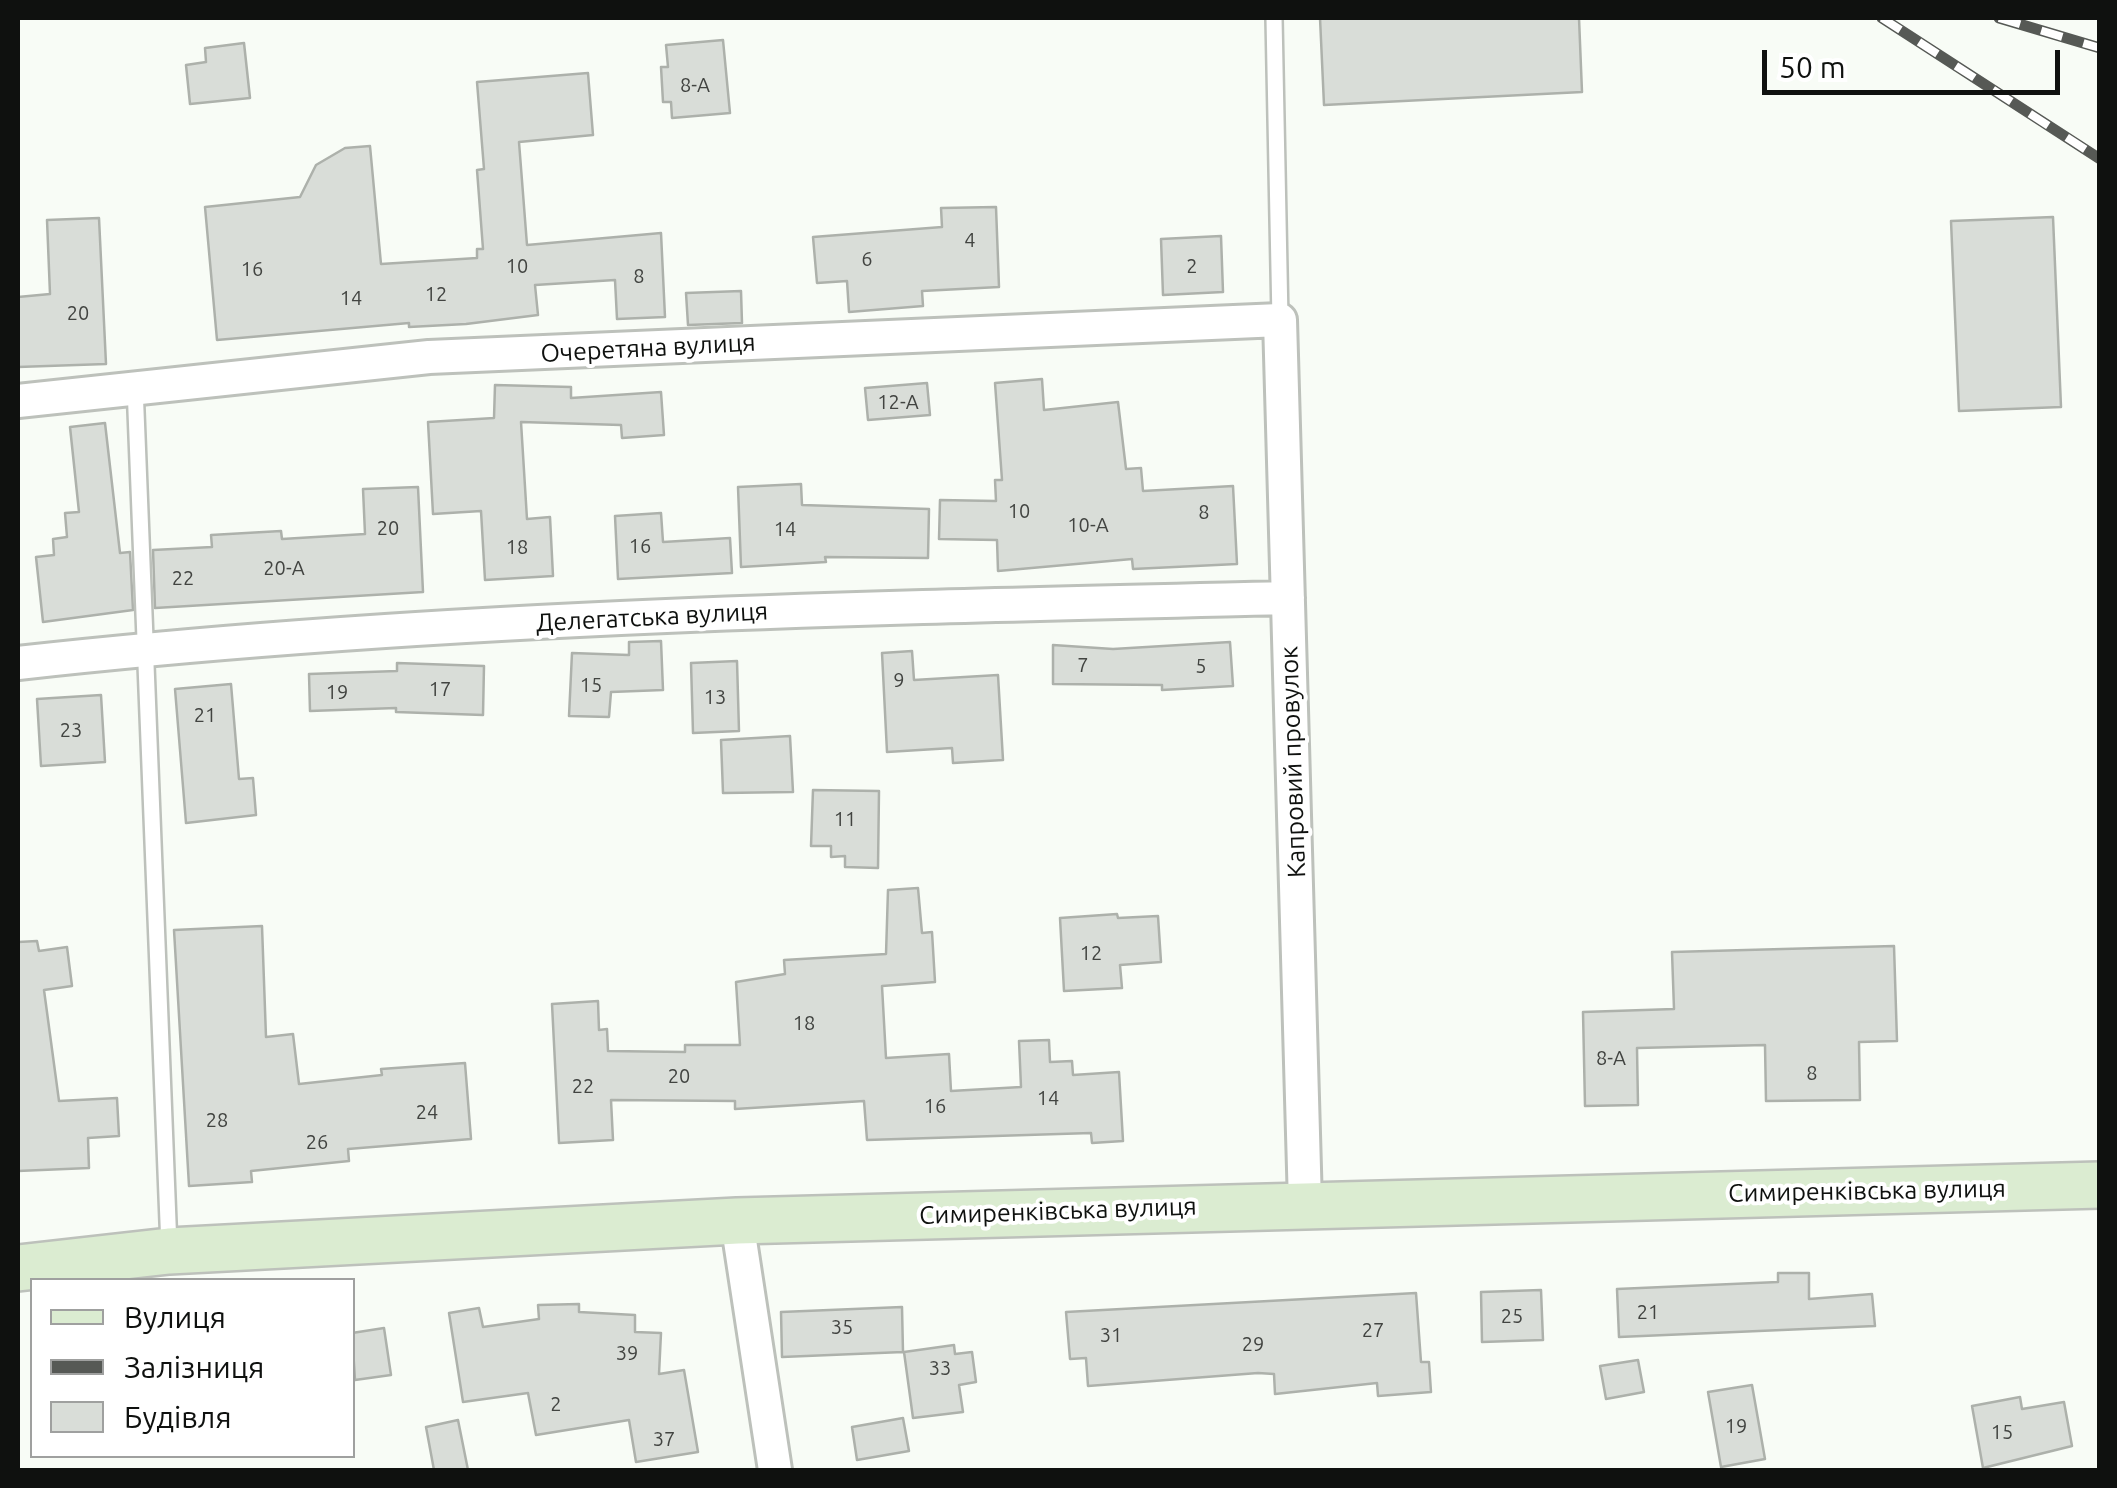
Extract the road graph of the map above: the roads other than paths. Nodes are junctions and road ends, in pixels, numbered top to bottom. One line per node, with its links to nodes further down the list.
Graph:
1 (1274, 18): 2 (lane)
2 (1280, 320): 3 (street, Очеретяна вулиця); 5 (street, Капровий провулок)
3 (135, 386): 4 (street, Очеретяна вулиця); 6 (lane)
4 (18, 401)
5 (1288, 598): 6 (street, Делегатська вулиця); 9 (street, Капровий провулок)
6 (142, 649): 7 (street, Делегатська вулиця); 11 (lane)
7 (18, 663)
8 (2100, 1186): 9 (main road, Симиренківська вулиця)
9 (1306, 1204): 10 (main road, Симиренківська вулиця)
10 (737, 1221): 11 (main road, Симиренківська вулиця); 13 (street)
11 (169, 1251): 12 (main road, Симиренківська вулиця)
12 (18, 1268)
13 (768, 1469)

